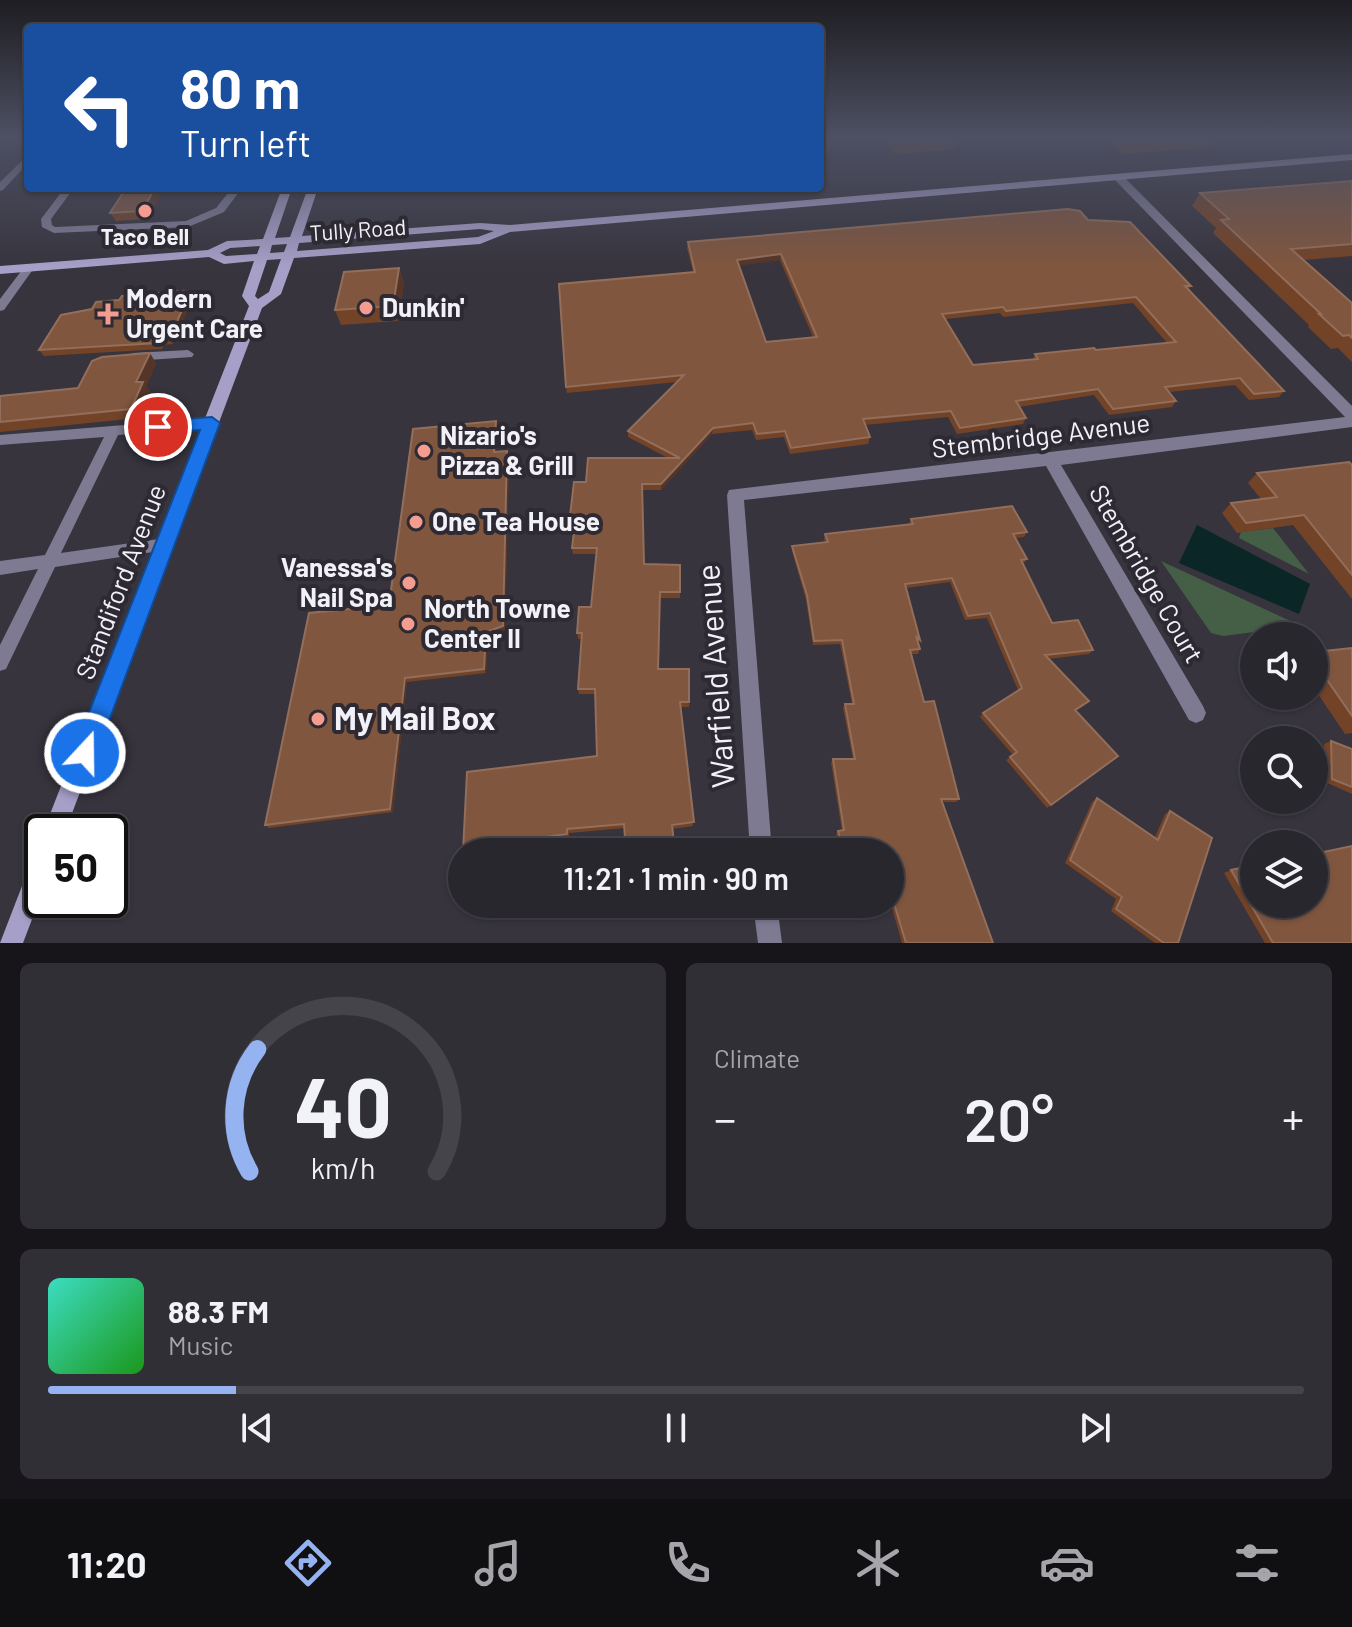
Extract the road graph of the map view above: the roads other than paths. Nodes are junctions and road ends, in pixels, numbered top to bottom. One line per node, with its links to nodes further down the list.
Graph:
1 (1095, 179): 7 (main road, Tully Road)
2 (1120, 179): 19 (street)
3 (66, 192): 4 (lane)
4 (234, 192)
5 (285, 192): 9 (main road, Standiford Avenue)
6 (312, 192): 8 (main road, Standiford Avenue)
7 (510, 229): 8 (main road, Tully Road); 11 (main road, Tully Road)
8 (295, 241): 9 (main road, Tully Road); 11 (main road, Standiford Avenue)
9 (266, 243): 10 (main road, Tully Road); 12 (main road, Standiford Avenue)
10 (211, 253): 12 (main road, Tully Road); 13 (main road, Tully Road)
11 (290, 255): 12 (main road, Tully Road); 15 (main road, Standiford Avenue)
12 (261, 257): 15 (main road, Standiford Avenue)
13 (29, 268): 14 (main road, Tully Road); 16 (lane)
14 (0, 270)
15 (256, 306): 21 (main road, Standiford Avenue)
16 (0, 307)
17 (188, 354): 18 (lane)
18 (118, 358)
19 (1352, 415)
20 (1352, 422): 24 (street, Stembridge Avenue)
21 (212, 423): 22 (lane); 26 (main road, Standiford Avenue)
22 (113, 431): 23 (lane); 27 (lane)
23 (0, 440)
24 (1050, 460): 25 (street, Stembridge Avenue); 30 (street, Stembridge Court)
25 (735, 495): 32 (street, Warfield Avenue)
26 (166, 544): 27 (lane); 31 (main road, Standiford Avenue)
27 (49, 563): 28 (lane); 29 (lane)
28 (0, 568)
29 (0, 663)
30 (1196, 713)
31 (61, 814)
32 (760, 838)
33 (24, 904): 35 (main road)
34 (765, 918): 36 (street)
35 (8, 941)
36 (766, 943)

